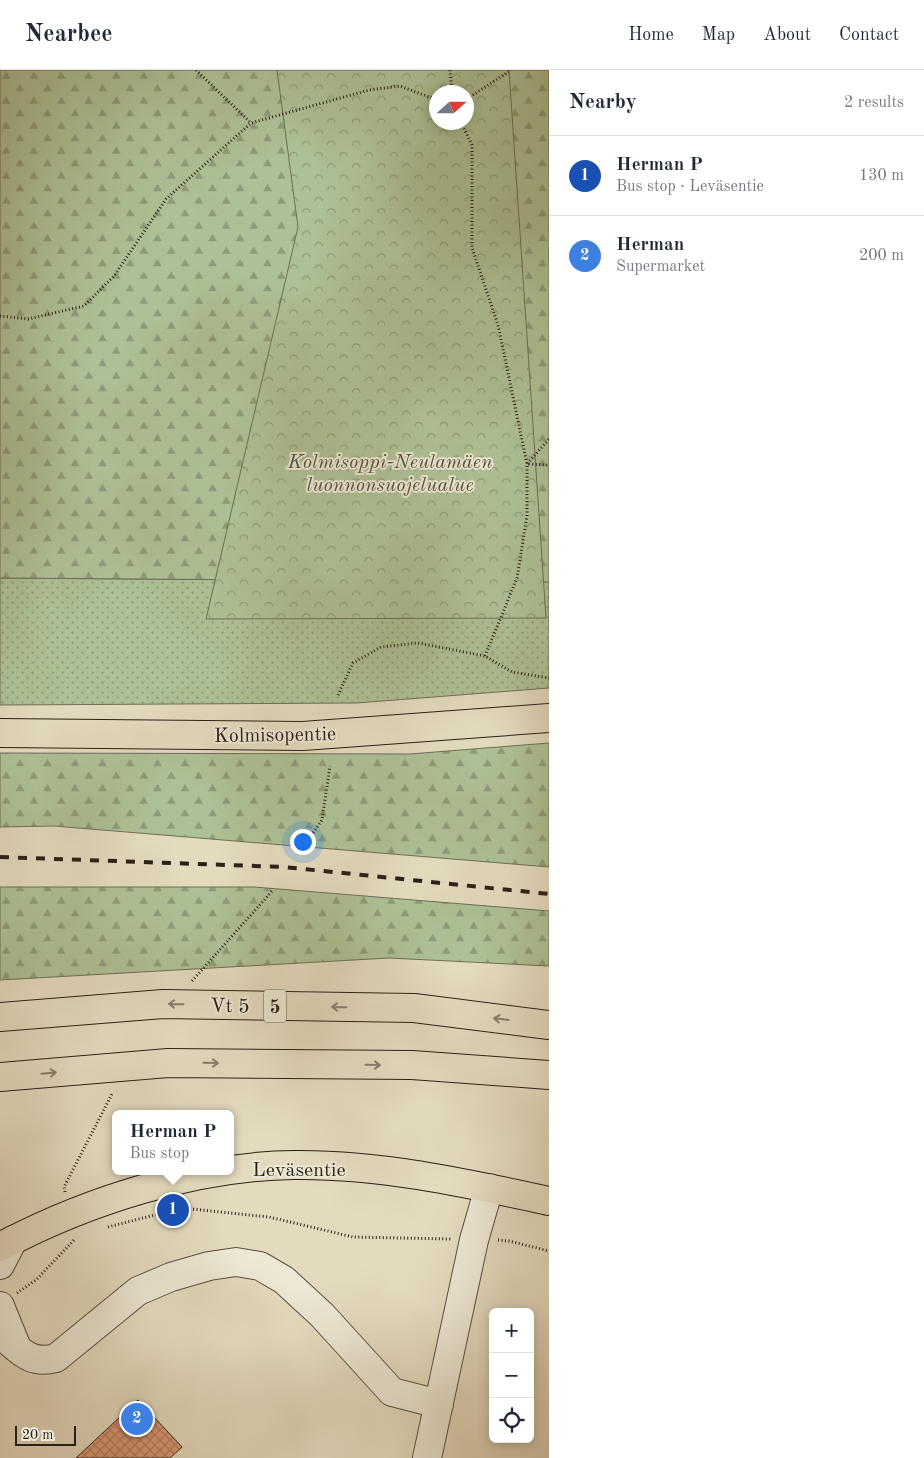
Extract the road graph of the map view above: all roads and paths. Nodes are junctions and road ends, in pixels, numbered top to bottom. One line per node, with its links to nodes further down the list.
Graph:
1 (196, 70): 7 (path)
2 (450, 70): 4 (path)
3 (511, 70): 5 (path)
4 (451, 85)
5 (474, 94)
6 (429, 97): 7 (path)
7 (251, 123): 9 (path)
8 (465, 130): 11 (path)
9 (0, 316)
10 (549, 439): 11 (path)
11 (527, 464): 12 (path); 13 (path)
12 (549, 464)
13 (485, 656): 14 (path); 15 (path)
14 (549, 678)
15 (338, 695)
16 (549, 718): 17 (main road, Kolmisopentie)
17 (0, 733)
18 (330, 766): 19 (path)
19 (301, 850)
20 (273, 890): 21 (path)
21 (191, 983)
22 (0, 1017): 23 (main road, Vt 5 / 5, one-way to 22)
23 (549, 1025)
24 (549, 1075): 25 (main road, one-way to 24)
25 (0, 1077)
26 (113, 1092): 29 (path)
27 (234, 1170): 30 (main road, Leväsentie)
28 (210, 1175): 35 (main road, Leväsentie)
29 (64, 1187)
30 (489, 1188): 31 (main road, Leväsentie); 34 (lane)
31 (549, 1201)
32 (107, 1228): 34 (path)
33 (79, 1235): 38 (path)
34 (474, 1240): 36 (path); 40 (lane)
35 (6, 1244): 37 (lane)
36 (549, 1251)
37 (0, 1265)
38 (7, 1300): 39 (lane)
39 (6, 1348): 40 (lane)
40 (439, 1404): 41 (lane)
41 (427, 1458)

